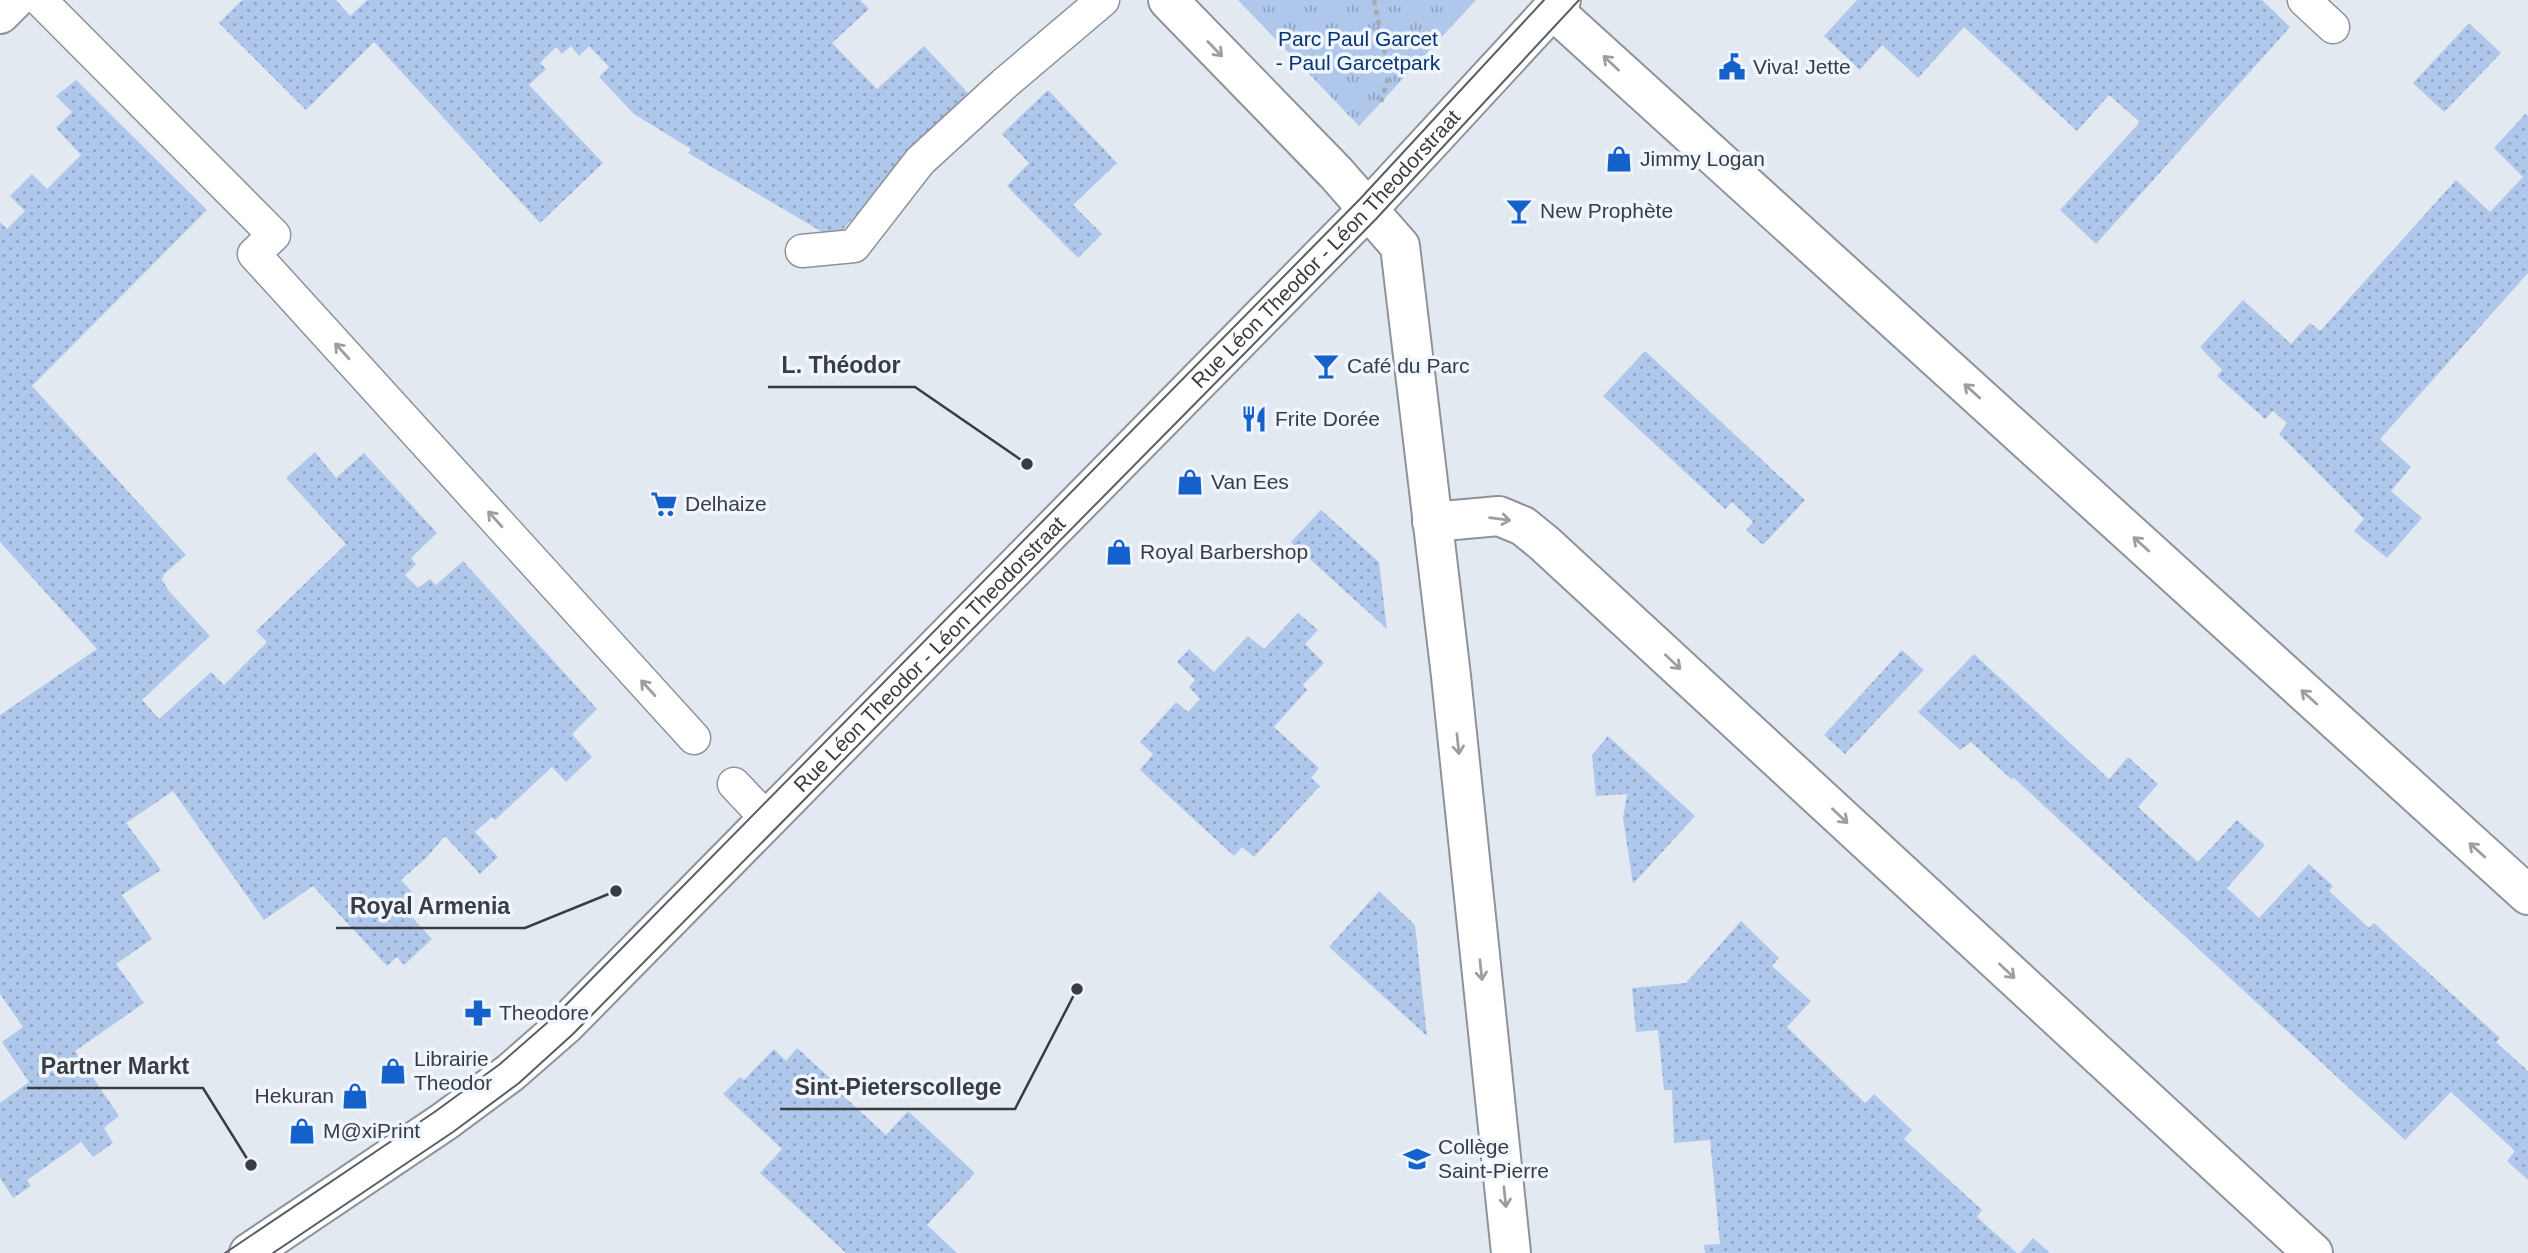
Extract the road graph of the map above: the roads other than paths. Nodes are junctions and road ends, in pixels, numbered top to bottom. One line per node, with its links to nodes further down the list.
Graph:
1 (14, 0): 7 (street)
2 (40, 0): 12 (lane, one-way to 2)
3 (1103, 0): 10 (lane)
4 (1168, 0): 9 (street, one-way to 9)
5 (2304, 0): 8 (lane)
6 (1556, 5): 9 (street, Rue Léon Theodor - Léon Theodorstraat); 15 (street, one-way to 6)
7 (0, 14)
8 (2333, 27)
9 (1368, 209): 11 (street); 14 (street, Rue Léon Theodor - Léon Theodorstraat)
10 (802, 251)
11 (1432, 522): 17 (street, one-way to 17); 18 (street, one-way to 18)
12 (694, 738)
13 (734, 784): 14 (lane)
14 (768, 820): 16 (street, Rue Léon Theodor - Léon Theodorstraat)
15 (2528, 895)
16 (249, 1253)
17 (1511, 1253)
18 (2313, 1253)

